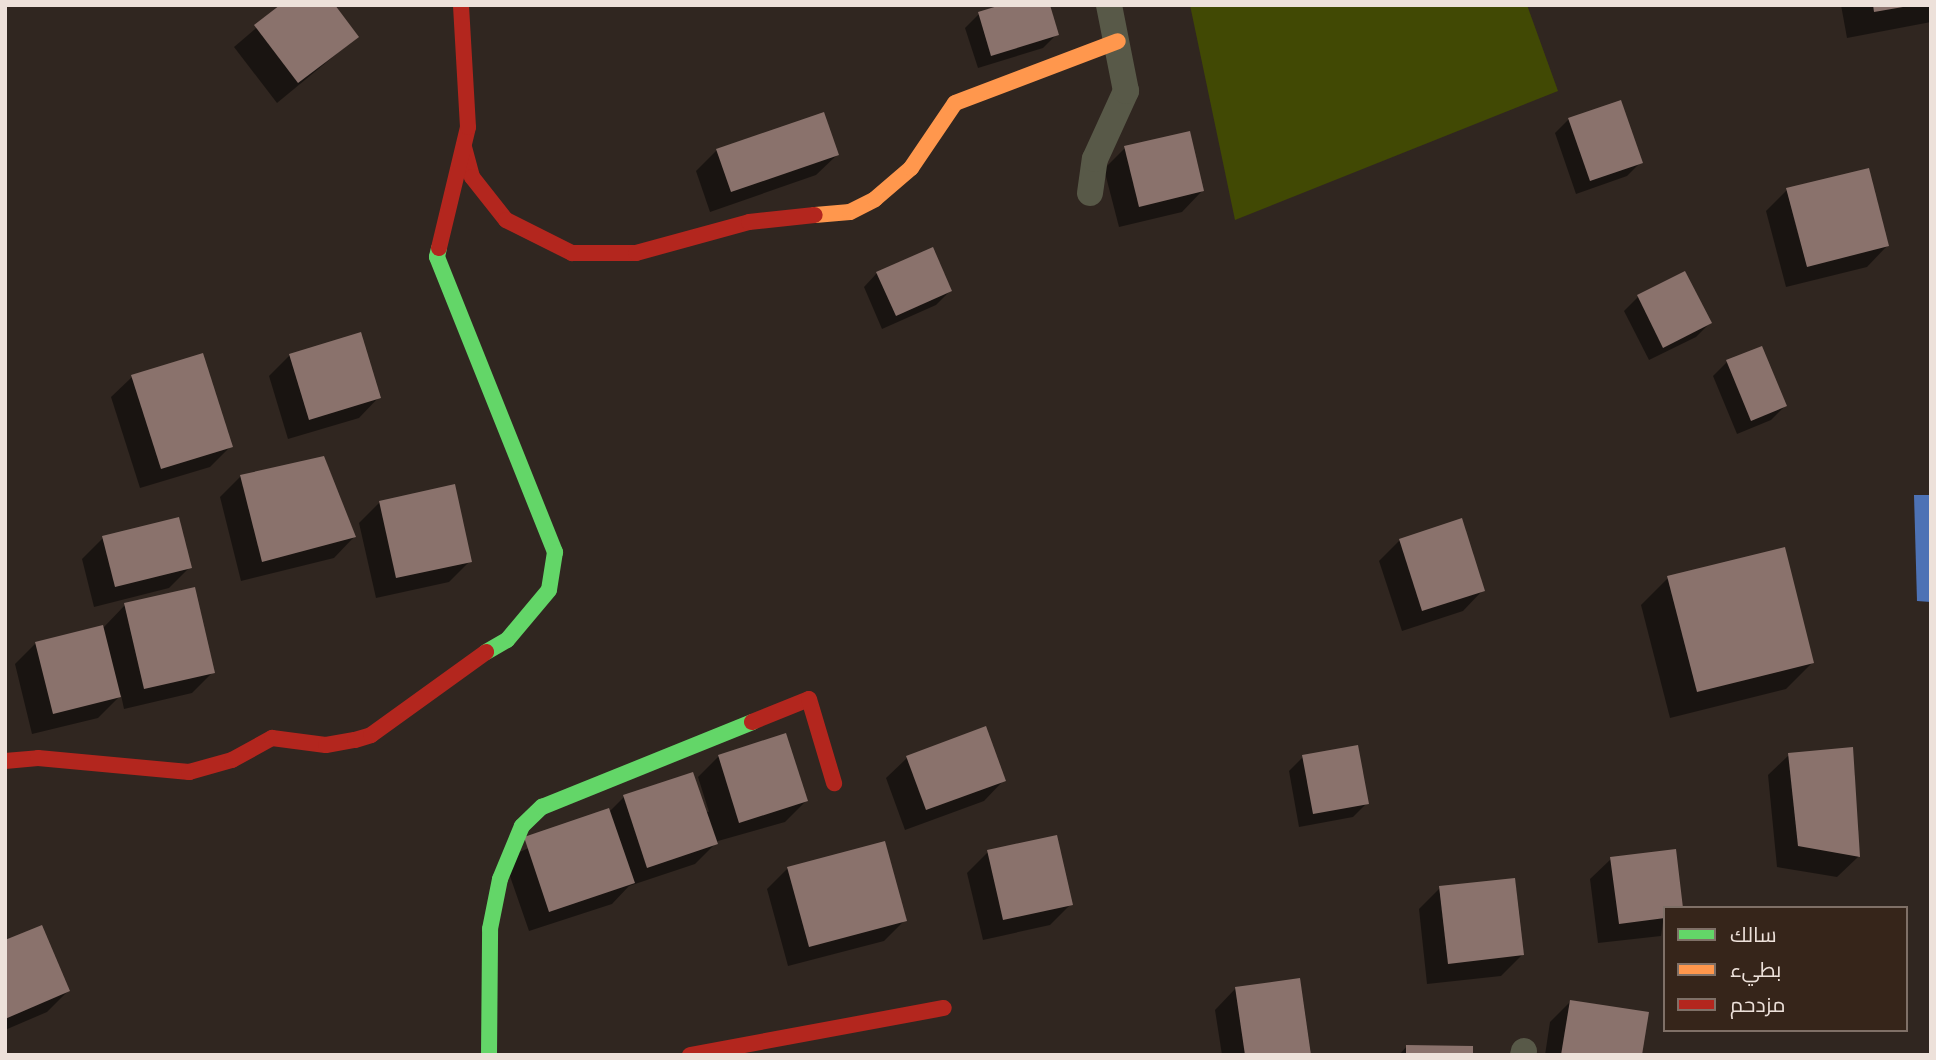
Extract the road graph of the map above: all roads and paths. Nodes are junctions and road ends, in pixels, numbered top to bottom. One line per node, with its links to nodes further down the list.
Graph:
1 (461, 5): 4 (street)
2 (1109, 5): 3 (street)
3 (1118, 41): 4 (street); 5 (street)
4 (464, 147): 6 (street)
5 (1090, 193)
6 (5, 761)
7 (834, 783): 9 (street)
8 (944, 1008): 10 (street)
9 (489, 1055)
10 (690, 1055)

